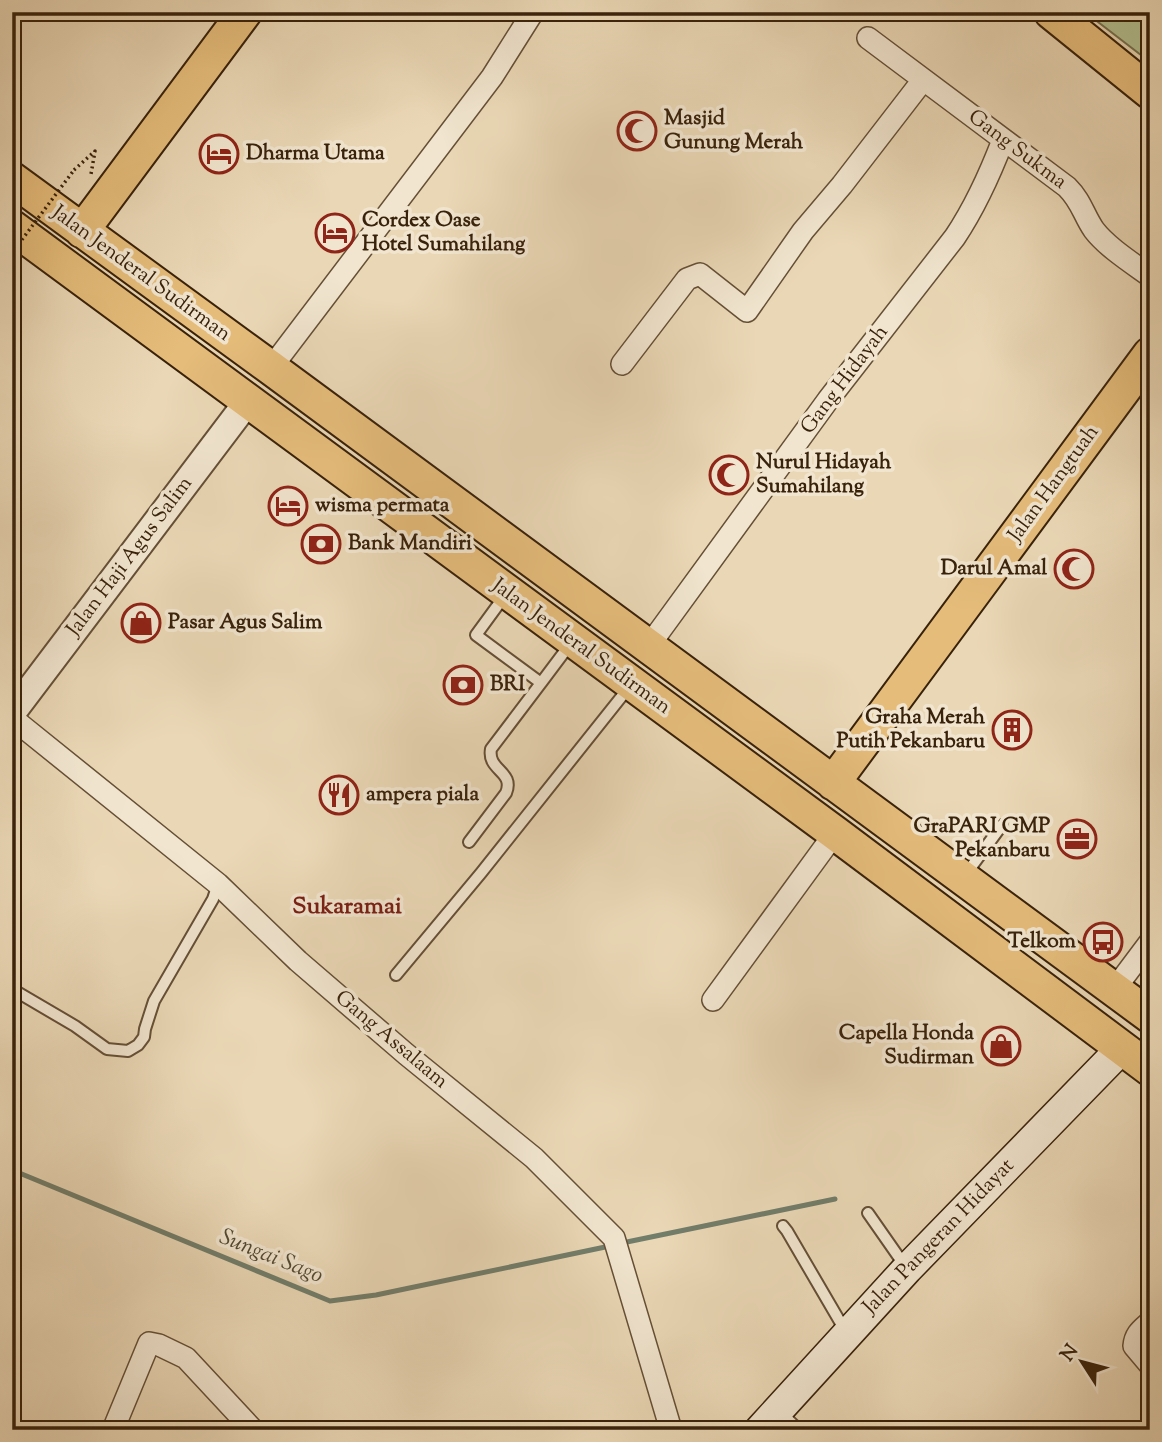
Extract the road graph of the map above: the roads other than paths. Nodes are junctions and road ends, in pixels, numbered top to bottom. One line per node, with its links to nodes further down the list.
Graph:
1 (245, 12): 10 (main road)
2 (533, 12): 14 (street)
3 (1063, 18): 6 (main road)
4 (868, 38): 5 (street, Gang Sukma)
5 (923, 80): 7 (street, Gang Sukma); 13 (street)
6 (1150, 92)
7 (1003, 140): 11 (street, Gang Sukma); 18 (street, Gang Hidayah)
8 (12, 179): 10 (main road, Jalan Jenderal Sudirman)
9 (12, 227): 15 (main road, Jalan Jenderal Sudirman)
10 (82, 231): 14 (main road, Jalan Jenderal Sudirman)
11 (1150, 276)
12 (1150, 354): 22 (main road, Jalan Hangtuah)
13 (622, 364)
14 (271, 368): 18 (main road, Jalan Jenderal Sudirman)
15 (248, 401): 16 (main road, Jalan Jenderal Sudirman); 21 (street, Jalan Haji Agus Salim)
16 (507, 593): 17 (main road, Jalan Jenderal Sudirman); 19 (lane)
17 (572, 640): 19 (lane); 20 (main road, Jalan Jenderal Sudirman)
18 (648, 647): 22 (main road, Jalan Jenderal Sudirman)
19 (541, 683): 25 (lane)
20 (631, 684): 24 (main road, Jalan Jenderal Sudirman); 29 (lane)
21 (12, 716): 27 (street, Gang Assalaam)
22 (833, 783): 26 (main road, Jalan Jenderal Sudirman)
23 (1002, 825): 26 (lane)
24 (835, 834): 32 (street); 34 (main road, Jalan Jenderal Sudirman)
25 (469, 842)
26 (962, 879): 31 (main road, Jalan Jenderal Sudirman)
27 (218, 884): 30 (lane); 45 (street, Gang Assalaam)
28 (1150, 942): 31 (street)
29 (396, 975)
30 (12, 989)
31 (1114, 990): 33 (main road, Jalan Jenderal Sudirman)
32 (713, 1000)
33 (1150, 1016)
34 (1122, 1048): 35 (main road, Jalan Jenderal Sudirman); 38 (main road, Jalan Pangeran Hidayat)
35 (1150, 1069)
36 (868, 1213): 38 (lane)
37 (783, 1226): 40 (lane)
38 (906, 1269): 40 (main road, Jalan Pangeran Hidayat)
39 (1150, 1322): 41 (street)
40 (847, 1334): 42 (main road, Jalan Pangeran Hidayat)
41 (1150, 1365)
42 (779, 1423)
43 (113, 1430): 44 (street)
44 (253, 1430)
45 (671, 1430)

